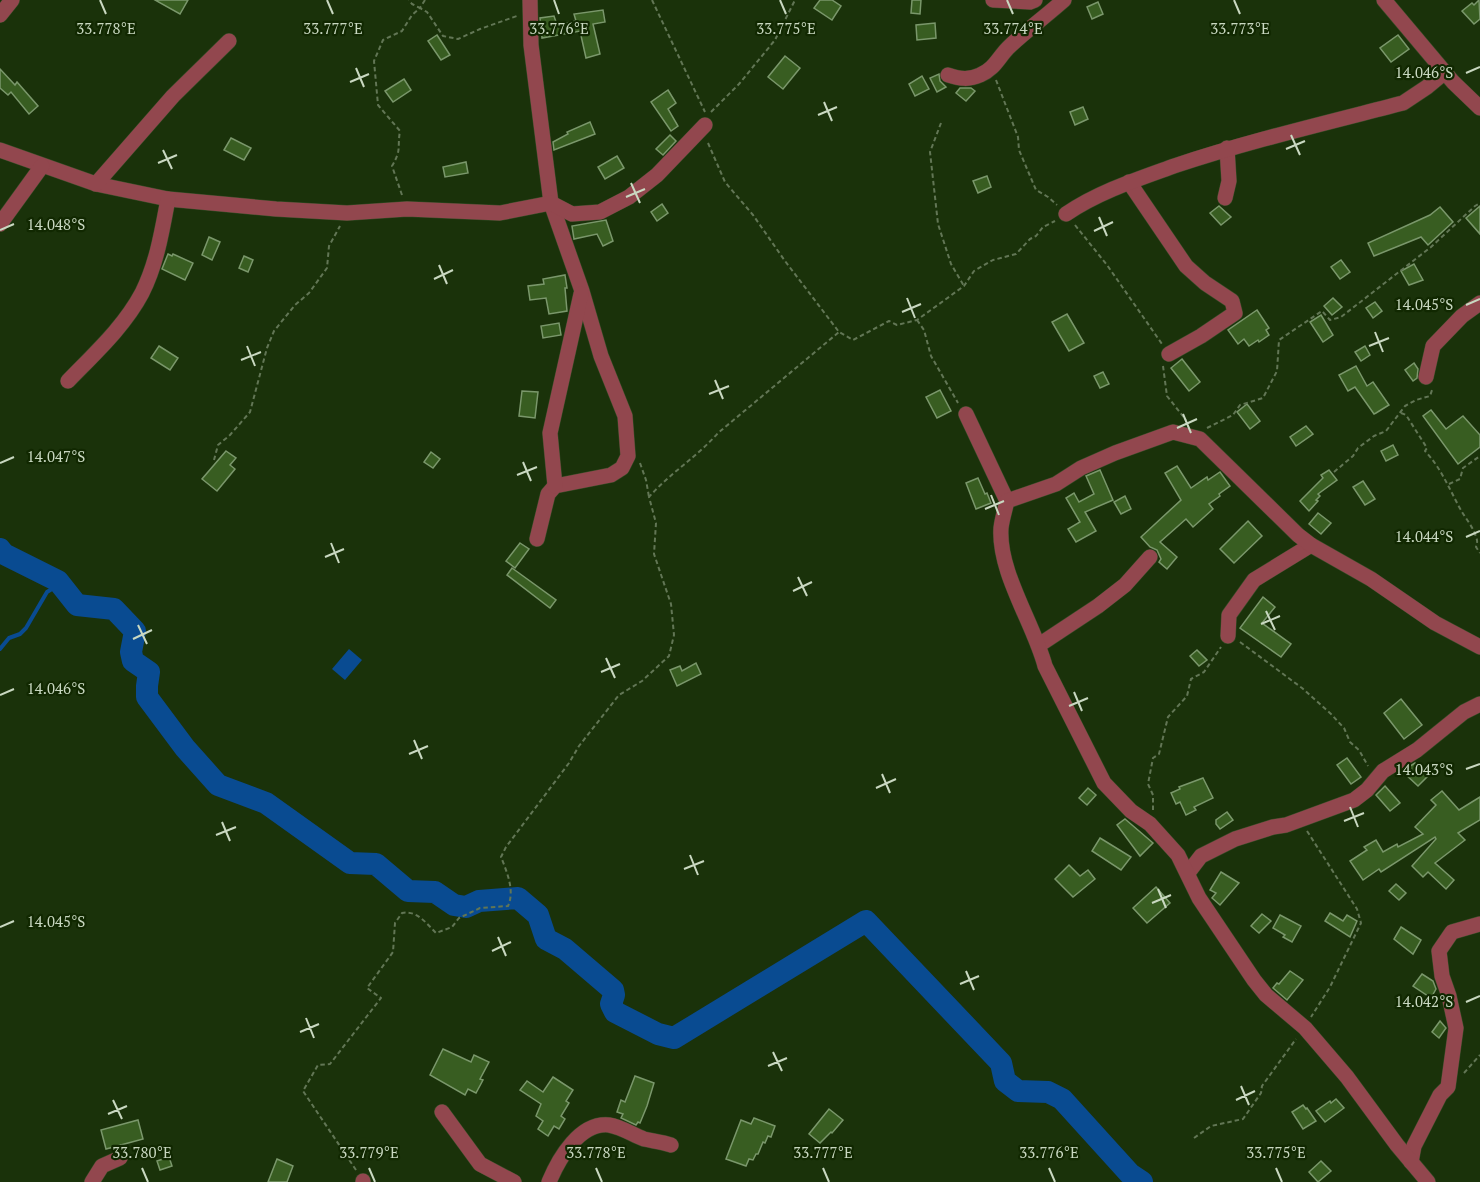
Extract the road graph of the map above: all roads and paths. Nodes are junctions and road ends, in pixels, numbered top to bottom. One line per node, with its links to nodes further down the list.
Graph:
1 (12, 0): 12 (street)
2 (410, 0): 11 (path)
3 (425, 0): 11 (path)
4 (652, 0): 18 (path)
5 (795, 0): 18 (path)
6 (993, 0): 7 (street)
7 (1035, 0)
8 (1064, 0): 14 (street)
9 (1384, 0): 15 (street)
10 (531, 5): 11 (path); 27 (street)
11 (420, 8): 29 (path)
12 (0, 15)
13 (229, 41): 24 (street)
14 (992, 69): 16 (street); 31 (path)
15 (1444, 72): 17 (street); 20 (street)
16 (948, 75)
17 (1480, 108)
18 (706, 121): 27 (street); 37 (path)
19 (941, 123): 33 (path)
20 (1227, 148): 23 (street); 25 (street)
21 (0, 150): 22 (street)
22 (42, 166): 24 (street); 32 (street)
23 (1129, 182): 31 (street); 38 (street)
24 (96, 184): 26 (street)
25 (1225, 198)
26 (168, 199): 30 (street); 40 (street)
27 (551, 203): 29 (street); 34 (street)
28 (1480, 203): 43 (path)
29 (407, 209): 30 (street)
30 (347, 213): 45 (path)
31 (1066, 214): 33 (path); 38 (path)
32 (0, 224)
33 (964, 286): 36 (path)
34 (582, 291): 48 (street); 48 (street)
35 (1480, 303): 39 (street)
36 (918, 320): 37 (path); 42 (path)
37 (839, 332): 69 (path)
38 (1169, 354): 43 (path)
39 (1426, 377): 41 (path)
40 (68, 381)
41 (1401, 413): 46 (path); 47 (path)
42 (966, 414): 49 (street)
43 (1200, 439): 49 (street); 51 (street)
44 (1480, 456): 47 (path)
45 (214, 460)
46 (1334, 472)
47 (1449, 484): 52 (path)
48 (555, 486): 50 (street)
49 (1007, 501): 55 (street)
50 (537, 539)
51 (1311, 545): 54 (street); 56 (street)
52 (1480, 553)
53 (1150, 557): 55 (street)
54 (1228, 636): 58 (path); 60 (path)
55 (1039, 645): 60 (street)
56 (1480, 647)
57 (1480, 704): 58 (street)
58 (1383, 771): 59 (street)
59 (1300, 820): 61 (street); 63 (path)
60 (1150, 824): 61 (street)
61 (1188, 873): 63 (street)
62 (1480, 924): 68 (street)
63 (1305, 1028): 65 (path); 68 (street)
64 (442, 1112): 71 (street)
65 (1194, 1138)
66 (672, 1145): 72 (street)
67 (120, 1158): 70 (street)
68 (1411, 1162): 73 (street)
69 (363, 1181)
70 (92, 1182)
71 (514, 1182)
72 (549, 1182)
73 (1428, 1182)

